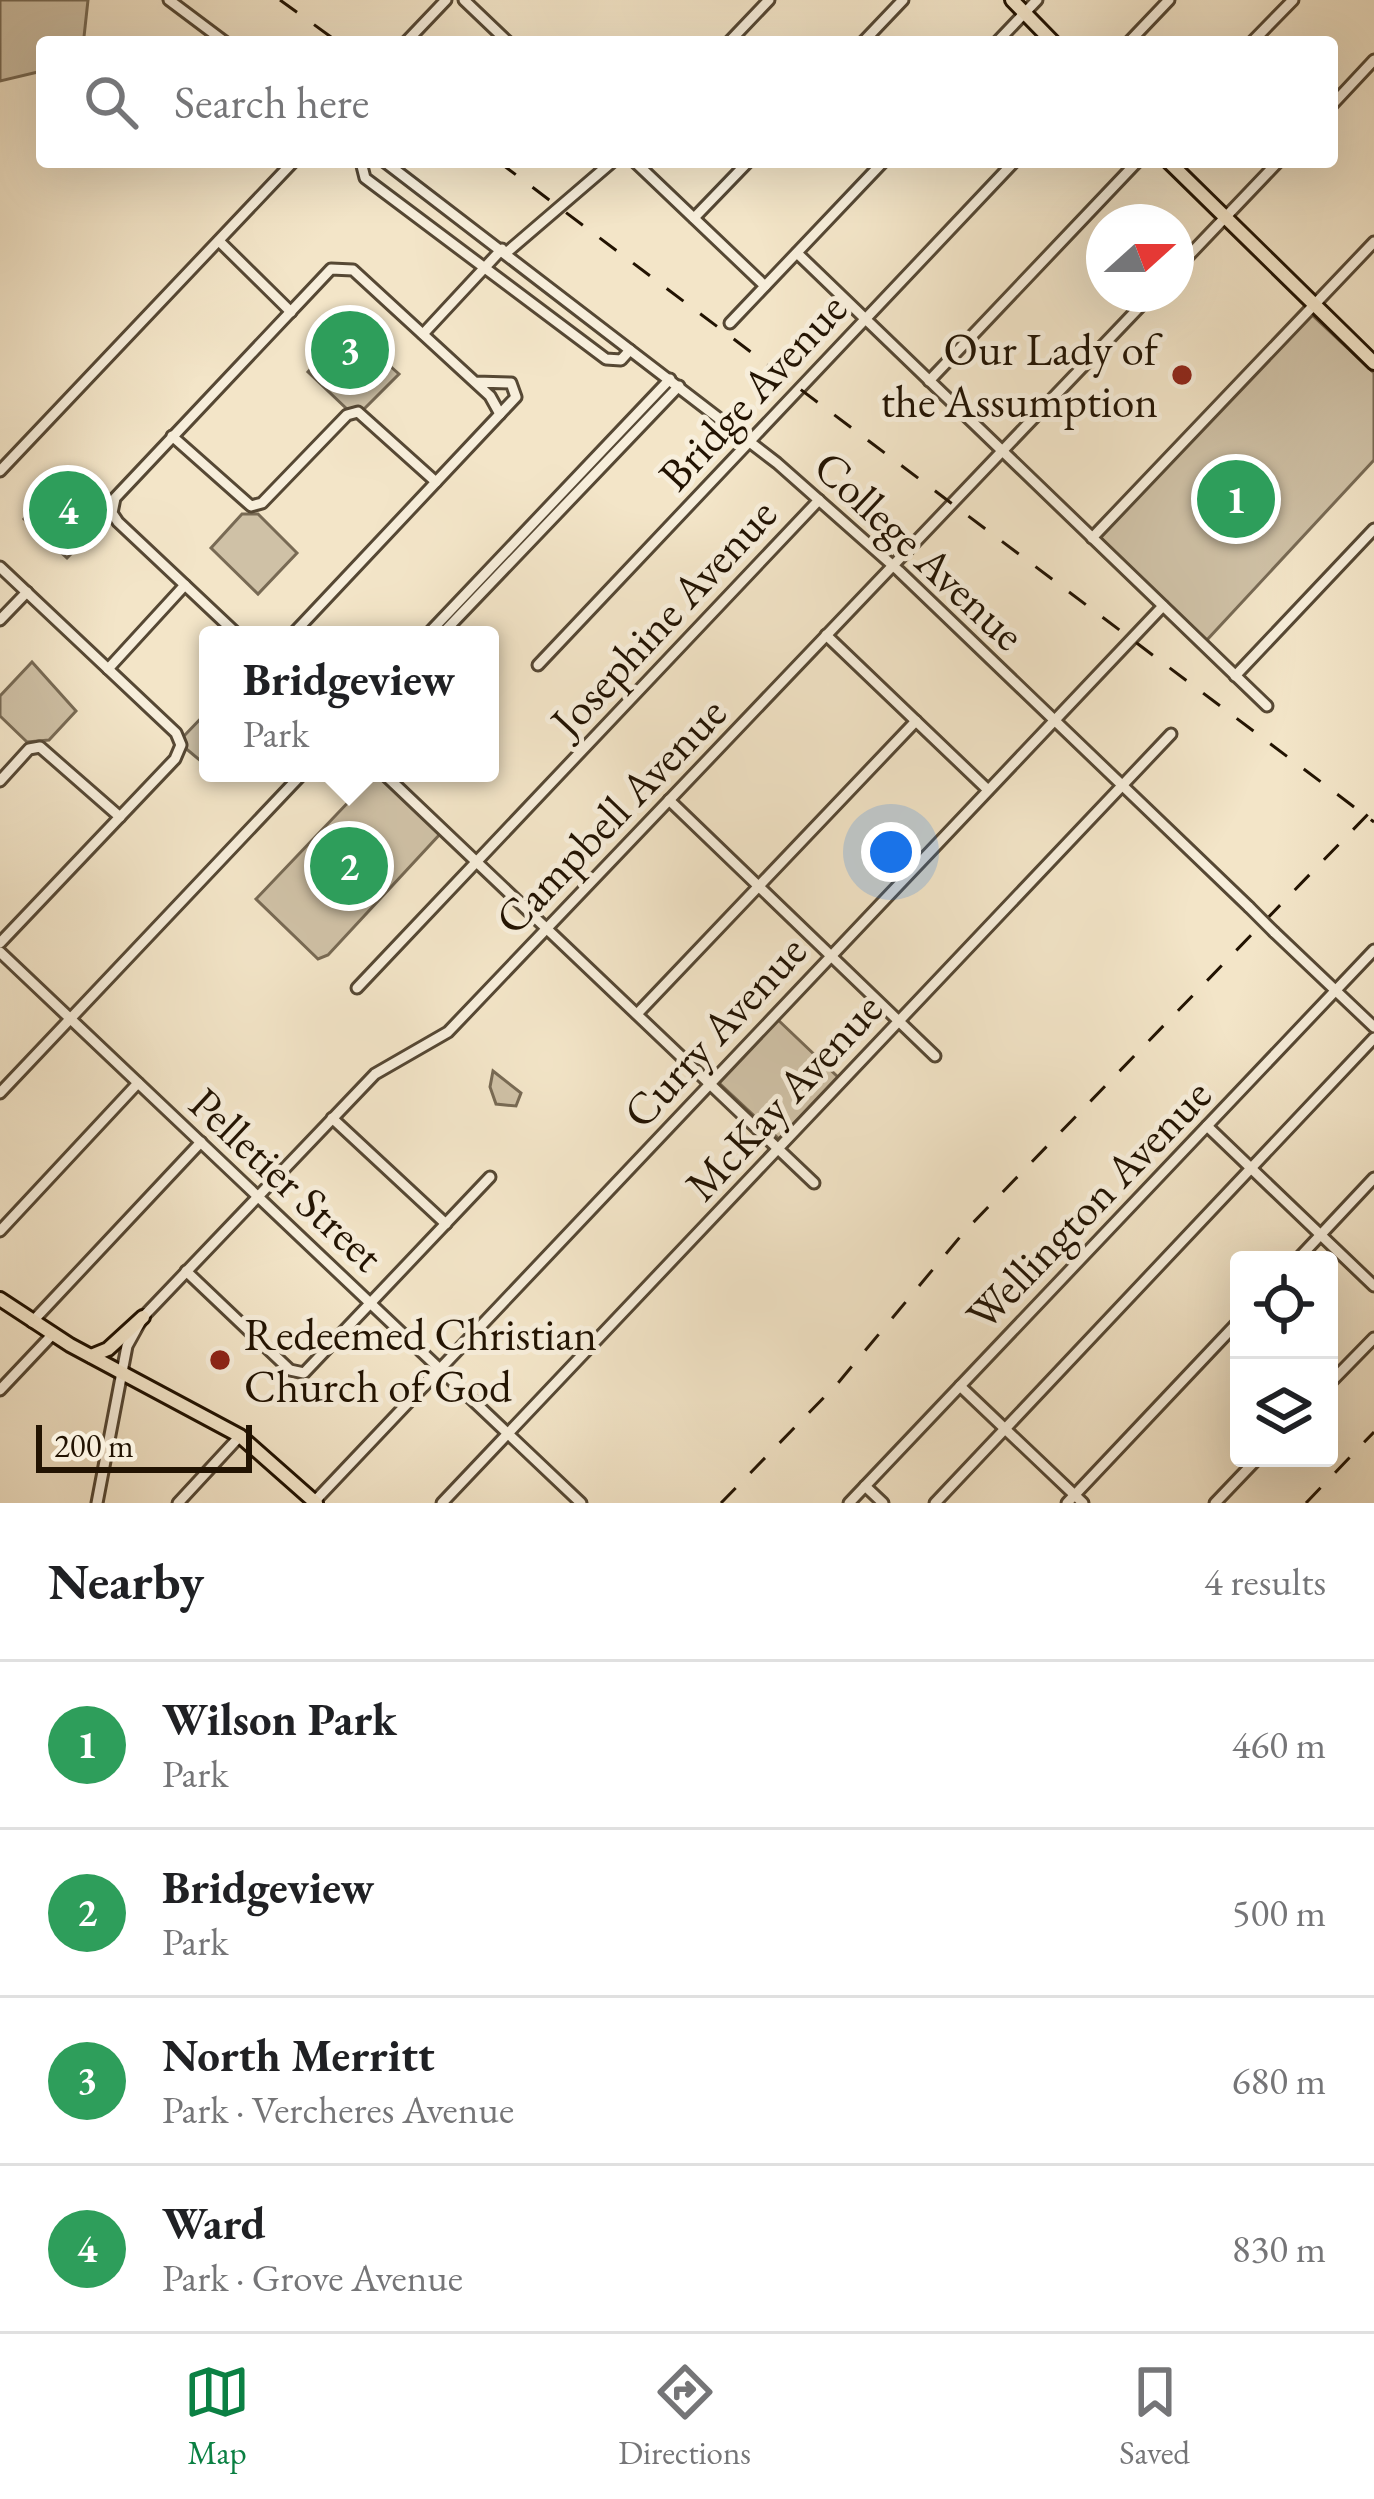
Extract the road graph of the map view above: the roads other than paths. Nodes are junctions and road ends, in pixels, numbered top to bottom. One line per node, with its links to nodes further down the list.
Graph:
1 (169, 0): 11 (street)
2 (446, 0): 12 (street)
3 (464, 0): 13 (street)
4 (769, 0): 14 (street)
5 (903, 0): 15 (street)
6 (1012, 0): 10 (main road)
7 (1037, 0): 10 (street)
8 (1169, 0): 18 (street)
9 (1293, 0): 19 (street)
10 (1024, 13): 16 (street); 17 (main road)
11 (217, 36)
12 (412, 36)
13 (502, 36)
14 (735, 36)
15 (868, 36)
16 (1003, 36)
17 (1047, 36)
18 (1135, 36)
19 (1258, 36)
20 (1374, 60): 21 (street)
21 (1338, 99)
22 (287, 168): 35 (street)
23 (362, 168): 40 (street)
24 (393, 168): 38 (street, College Avenue)
25 (606, 168): 38 (street)
26 (641, 168): 33 (street)
27 (742, 168): 33 (street)
28 (877, 168): 39 (street)
29 (1008, 168): 45 (street, Bridge Avenue)
30 (1131, 168): 50 (street)
31 (1175, 168): 34 (main road)
32 (1272, 168): 34 (street)
33 (694, 218): 41 (street)
34 (1224, 218): 37 (street); 42 (main road)
35 (219, 241): 43 (street); 57 (street)
36 (1374, 242): 42 (street)
37 (1194, 250)
38 (504, 251): 40 (street); 48 (street, College Avenue)
39 (796, 253): 41 (street); 45 (street)
40 (485, 268): 47 (street); 48 (street)
41 (765, 286): 46 (street)
42 (1313, 306): 49 (main road); 61 (street)
43 (291, 312): 47 (street); 54 (street)
44 (1135, 312): 56 (street, Campbell Avenue)
45 (865, 319): 50 (street); 55 (street, Bridge Avenue)
46 (730, 323)
47 (423, 334): 51 (street)
48 (630, 350): 52 (street, College Avenue)
49 (1374, 363)
50 (929, 381): 56 (street)
51 (476, 382): 53 (street); 53 (street)
52 (674, 383): 55 (street, College Avenue); 70 (street); 71 (street)
53 (500, 414): 58 (street)
54 (172, 436): 58 (street); 64 (street)
55 (750, 441): 59 (street, College Avenue); 73 (street, Bridge Avenue)
56 (1002, 451): 61 (street); 62 (street, Campbell Avenue)
57 (0, 471)
58 (436, 482): 69 (street)
59 (819, 500): 62 (street, College Avenue); 87 (street, Josephine Avenue)
60 (1374, 529): 75 (street)
61 (1092, 538): 66 (street)
62 (893, 565): 72 (street, Campbell Avenue); 77 (street, College Avenue)
63 (0, 567): 65 (street)
64 (185, 585): 68 (street); 74 (street)
65 (27, 592): 67 (street); 74 (street)
66 (1163, 606): 75 (street); 77 (street, Curry Avenue)
67 (0, 620)
68 (228, 626)
69 (300, 626)
70 (436, 626)
71 (449, 626)
72 (826, 635): 78 (street); 85 (street, Campbell Avenue)
73 (538, 665)
74 (108, 669): 86 (street)
75 (1235, 676): 76 (street)
76 (1267, 706)
77 (1054, 720): 83 (street, College Avenue); 84 (street, Curry Avenue)
78 (916, 721): 84 (street); 88 (street)
79 (1172, 734): 83 (street, McKay Avenue)
80 (0, 781): 86 (street)
81 (295, 782): 96 (street)
82 (392, 782): 87 (street)
83 (1123, 786): 94 (street, College Avenue, bridge); 97 (street, McKay Avenue)
84 (988, 790): 92 (street, Curry Avenue)
85 (669, 800): 88 (street); 89 (street, Campbell Avenue)
86 (120, 817): 90 (street)
87 (476, 862): 89 (street); 93 (street, Josephine Avenue)
88 (759, 886): 92 (street); 95 (street)
89 (547, 929): 95 (street); 104 (street, Campbell Avenue)
90 (0, 948): 96 (street, Pelletier Street)
91 (1374, 950): 94 (street, Wellington Avenue)
92 (831, 955): 97 (street); 102 (street, Curry Avenue)
93 (357, 988)
94 (1336, 990): 98 (street, College Avenue); 105 (street, Wellington Avenue)
95 (637, 1014): 102 (street)
96 (70, 1018): 101 (street, Pelletier Street); 103 (street)
97 (899, 1020): 100 (street); 107 (street, McKay Avenue)
98 (1374, 1027)
99 (1374, 1038): 108 (street)
100 (935, 1056)
101 (138, 1083): 106 (street, Pelletier Street); 114 (street)
102 (710, 1084): 107 (street); 127 (street, Curry Avenue)
103 (0, 1093)
104 (332, 1118): 112 (street, Campbell Avenue); 113 (street)
105 (1207, 1126): 108 (street); 130 (street, Wellington Avenue)
106 (200, 1142): 112 (street, Pelletier Street); 122 (street)
107 (778, 1149): 111 (street); 133 (street, McKay Avenue)
108 (1251, 1168): 115 (street); 132 (street)
109 (490, 1178): 113 (street)
110 (1374, 1178): 115 (street)
111 (814, 1183)
112 (258, 1196): 117 (street, Campbell Avenue); 120 (street, Pelletier Street)
113 (446, 1224): 120 (street)
114 (0, 1231)
115 (1321, 1235): 116 (street); 118 (street)
116 (1306, 1251)
117 (186, 1271): 120 (street); 121 (street, Campbell Avenue)
118 (1374, 1286)
119 (0, 1299): 122 (main road)
120 (370, 1303): 127 (street, Pelletier Street)
121 (143, 1317): 126 (main road); 128 (street, Campbell Avenue)
122 (32, 1322): 124 (main road)
123 (1230, 1331): 137 (street)
124 (52, 1335): 126 (main road); 131 (street)
125 (1374, 1339): 129 (street)
126 (91, 1357): 128 (main road)
127 (440, 1369): 133 (street, Pelletier Street); 138 (street, Curry Avenue)
128 (122, 1373): 134 (main road); 139 (street, Campbell Avenue)
129 (1338, 1375)
130 (960, 1386): 132 (street); 136 (street, Wellington Avenue)
131 (0, 1390)
132 (1004, 1429): 137 (street); 145 (street)
133 (508, 1433): 141 (street, McKay Avenue); 142 (street, Pelletier Street)
134 (240, 1436): 138 (main road); 140 (street)
135 (1249, 1467): 146 (street)
136 (865, 1486): 143 (street, Wellington Avenue); 144 (street)
137 (1074, 1500)
138 (314, 1502)
139 (98, 1503)
140 (178, 1503)
141 (442, 1503)
142 (581, 1503)
143 (849, 1503)
144 (884, 1503)
145 (934, 1503)
146 (1215, 1503)

